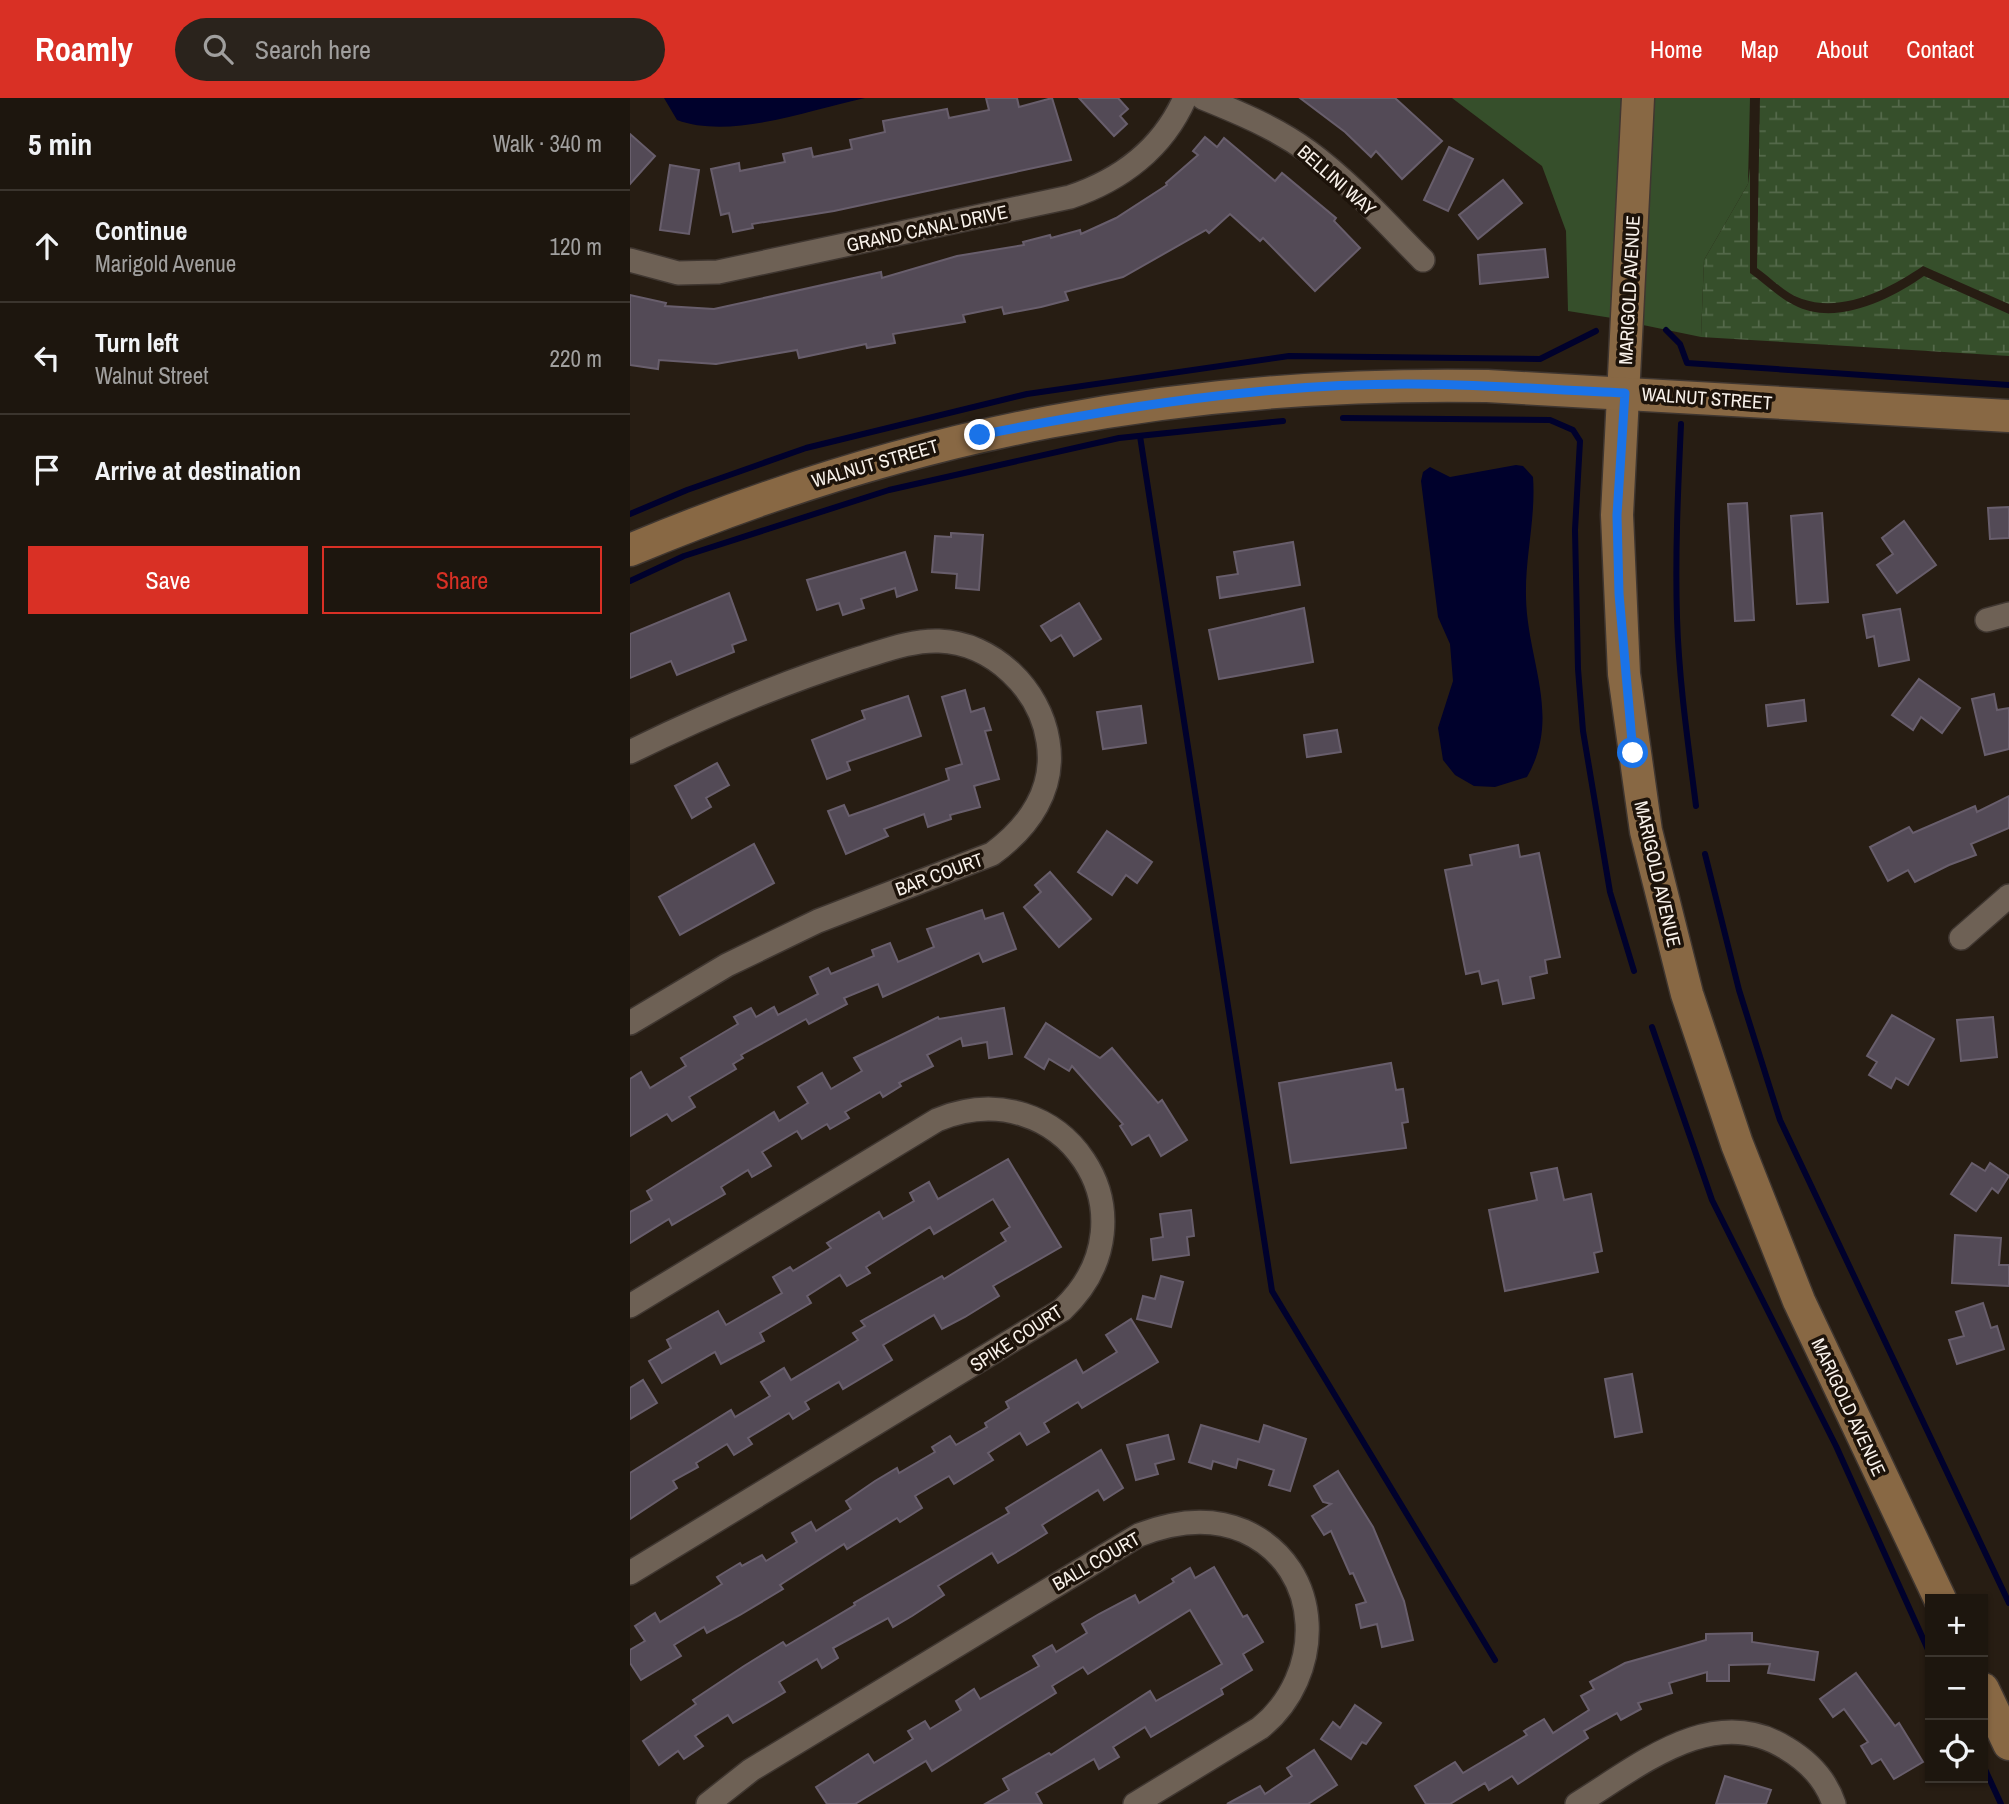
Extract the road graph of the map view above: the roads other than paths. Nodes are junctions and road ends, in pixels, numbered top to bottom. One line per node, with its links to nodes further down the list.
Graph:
1 (1185, 98): 4 (street, GRAND CANAL DRIVE)
2 (1203, 98): 5 (street, BELLINI WAY)
3 (1638, 98): 6 (main road, MARIGOLD AVENUE)
4 (630, 260)
5 (1423, 260)
6 (1625, 393): 7 (main road, WALNUT STREET); 8 (main road, WALNUT STREET); 15 (main road, MARIGOLD AVENUE)
7 (2009, 416)
8 (630, 550)
9 (630, 752): 12 (street, BAR COURT)
10 (2009, 896): 11 (street)
11 (1961, 938)
12 (630, 1023)
13 (630, 1307): 14 (street, SPIKE COURT)
14 (630, 1573)
15 (1938, 1594)
16 (1988, 1700): 17 (main road)
17 (2009, 1744)
18 (708, 1804): 19 (street, BALL COURT)
19 (1135, 1804)
20 (1577, 1804): 21 (street)
21 (1835, 1804)

